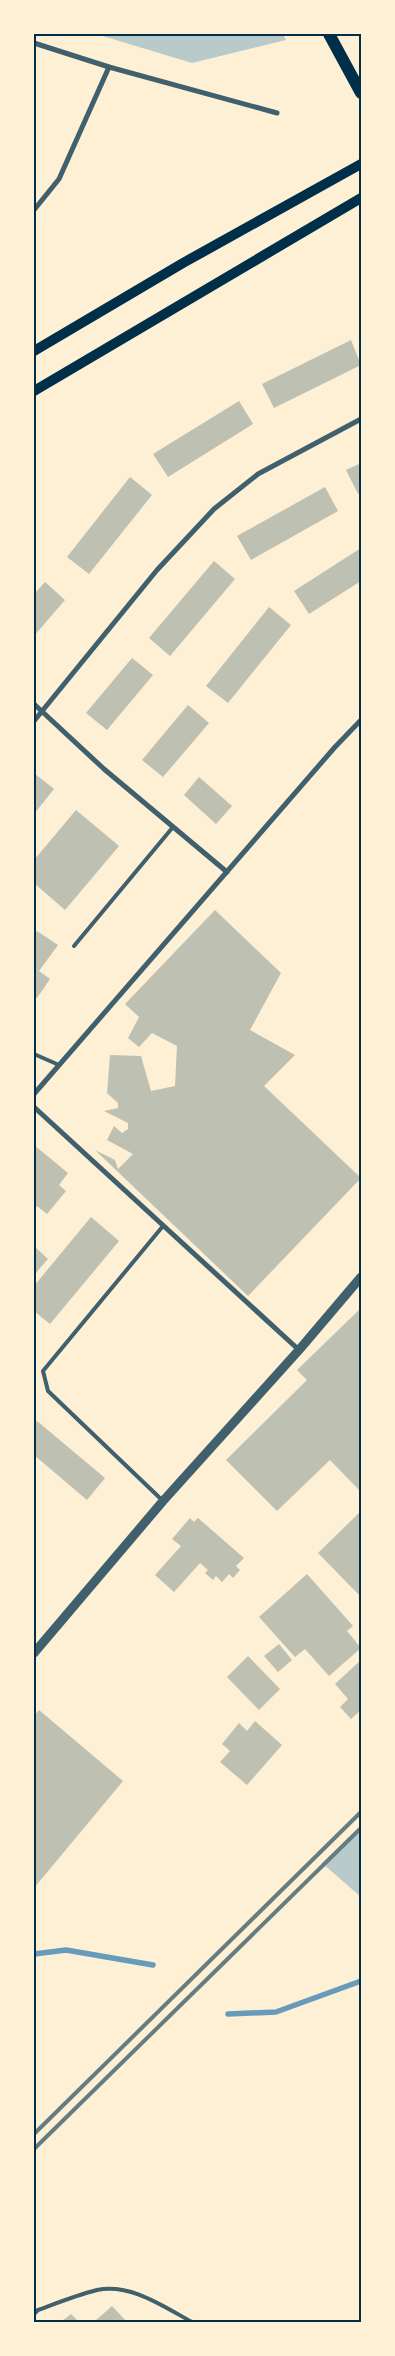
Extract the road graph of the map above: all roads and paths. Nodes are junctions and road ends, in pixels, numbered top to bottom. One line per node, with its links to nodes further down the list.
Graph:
1 (329, 34): 4 (main road)
2 (34, 43): 3 (street)
3 (109, 67): 5 (street); 8 (street)
4 (361, 93)
5 (277, 113)
6 (361, 164): 9 (main road)
7 (361, 198): 10 (main road)
8 (34, 210)
9 (34, 351)
10 (34, 391)
11 (361, 419): 13 (street)
12 (34, 704): 13 (street)
13 (42, 711): 15 (street); 16 (street)
14 (361, 720): 17 (street)
15 (34, 721)
16 (173, 827): 17 (street); 18 (lane)
17 (226, 872): 20 (street)
18 (74, 946)
19 (34, 1054): 20 (lane)
20 (59, 1065): 21 (street)
21 (34, 1094)
22 (34, 1107): 23 (street)
23 (163, 1226): 25 (street); 26 (lane)
24 (361, 1277): 25 (street)
25 (299, 1350): 26 (street)
26 (164, 1502): 27 (street)
27 (34, 1653)
28 (34, 2314): 29 (lane)
29 (192, 2322)

